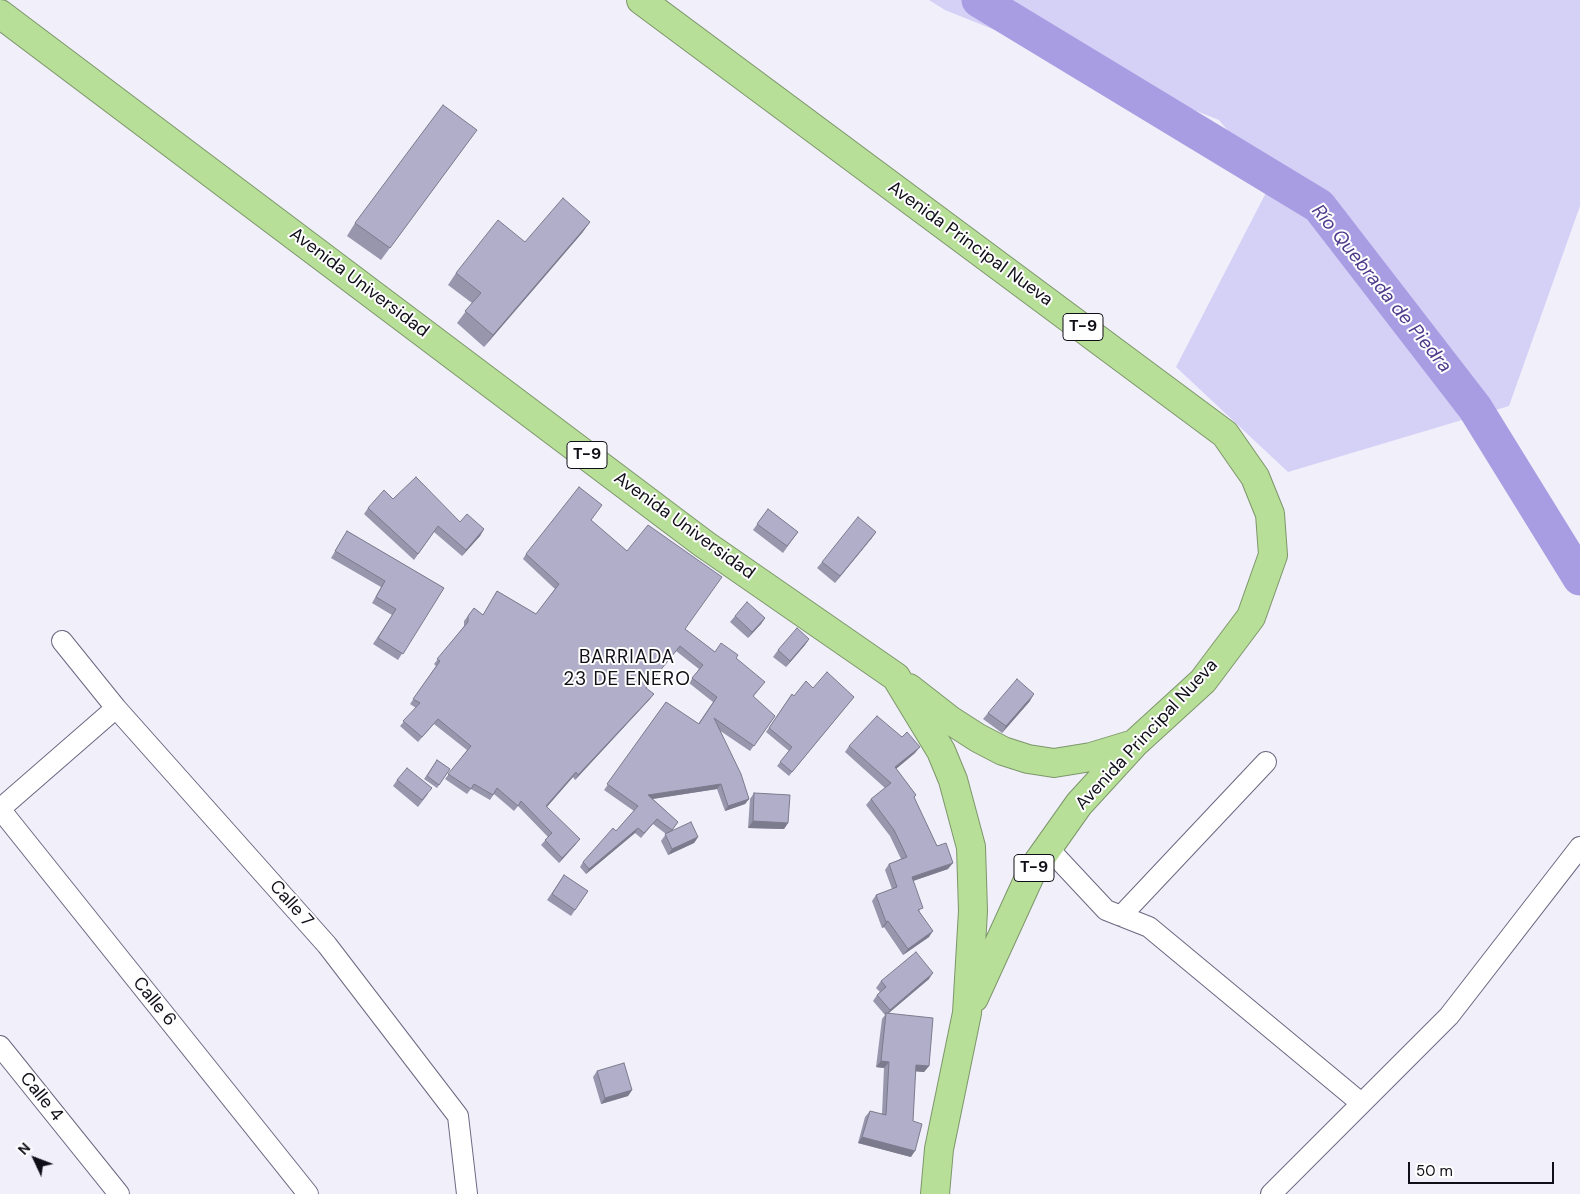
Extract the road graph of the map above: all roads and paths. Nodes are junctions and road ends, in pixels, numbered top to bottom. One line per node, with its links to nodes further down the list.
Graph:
1 (641, 0): 6 (highway, Avenida Principal Nueva / T-9)
2 (0, 14): 4 (highway, Avenida Universidad / T-9)
3 (62, 641): 5 (street, Calle 7)
4 (896, 677): 6 (highway, T-9); 12 (highway, Avenida Universidad / T-9)
5 (116, 708): 8 (street); 17 (street, Calle 7)
6 (1134, 744): 10 (highway, Avenida Principal Nueva / T-9)
7 (1266, 762): 11 (street)
8 (0, 809): 16 (street, Calle 6)
9 (1580, 847): 14 (street)
10 (1048, 848): 11 (street); 12 (highway, Avenida Principal Nueva / T-9)
11 (1122, 916): 14 (street)
12 (967, 1013): 18 (highway, T-9)
13 (0, 1046): 15 (street, Calle 4)
14 (1361, 1103): 19 (street)
15 (119, 1194)
16 (308, 1194)
17 (467, 1194)
18 (935, 1194)
19 (1270, 1194)

